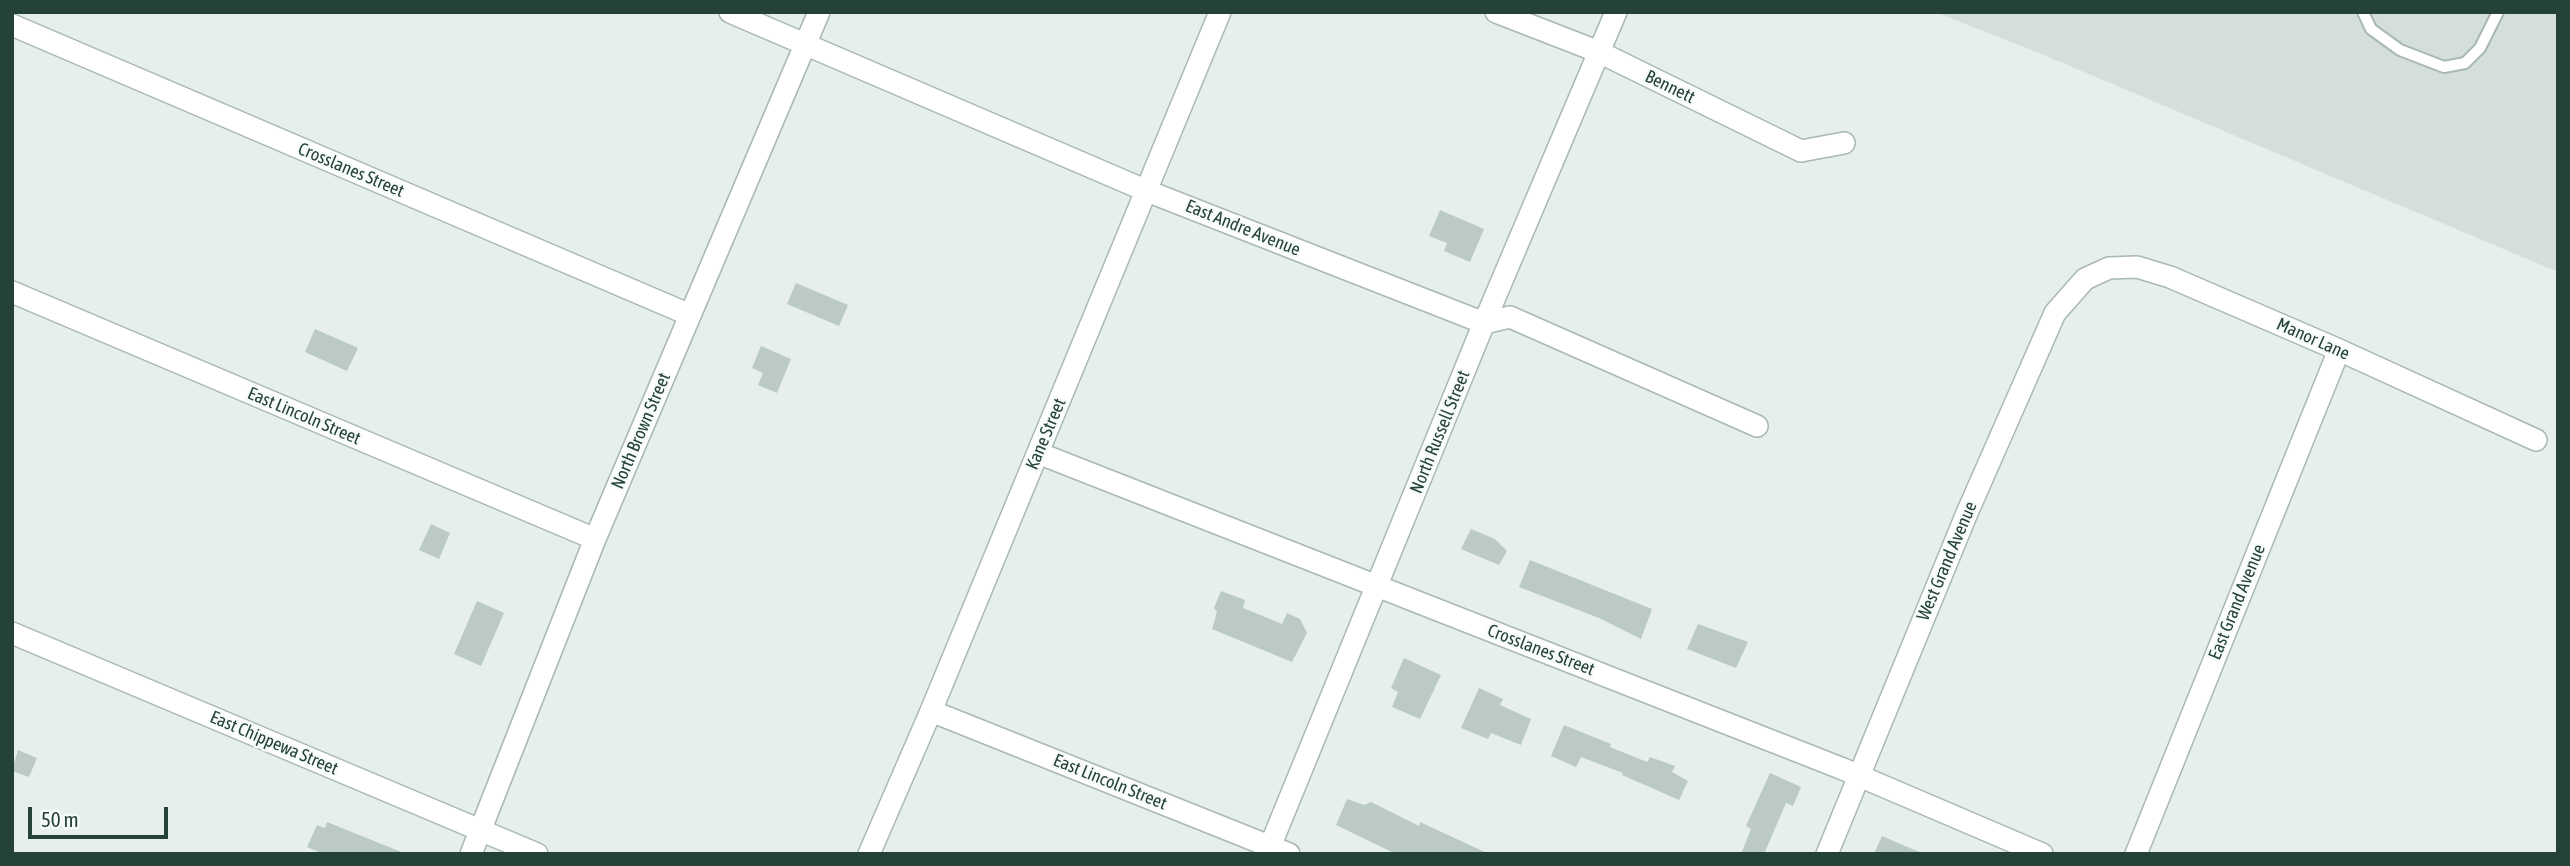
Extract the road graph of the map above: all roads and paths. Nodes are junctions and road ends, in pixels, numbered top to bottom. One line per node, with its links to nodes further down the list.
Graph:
1 (730, 12): 9 (street, East Andre Avenue)
2 (819, 12): 9 (street, North Brown Street)
3 (1220, 12): 12 (street, Kane Street)
4 (1496, 12): 10 (street, Bennett)
5 (1616, 12): 10 (street, North Russell Street)
6 (2363, 12): 7 (lane)
7 (2498, 12)
8 (12, 25): 15 (street, Crosslanes Street)
9 (806, 44): 12 (street, East Andre Avenue); 15 (street, North Brown Street)
10 (1599, 52): 11 (street, Bennett); 16 (street, North Russell Street)
11 (1844, 143)
12 (1147, 191): 16 (street, East Andre Avenue); 20 (street, Kane Street)
13 (2085, 279): 17 (street, Manor Lane); 25 (street, West Grand Avenue)
14 (12, 292): 21 (street, East Lincoln Street)
15 (690, 315): 21 (street, North Brown Street)
16 (1484, 323): 18 (street, East Andre Avenue); 22 (street, North Russell Street)
17 (2339, 350): 19 (street, Manor Lane); 33 (street, East Grand Avenue)
18 (1758, 426)
19 (2536, 440)
20 (1038, 453): 22 (street, Crosslanes Street); 24 (street, Kane Street)
21 (596, 539): 26 (street, North Brown Street)
22 (1378, 586): 25 (street, Crosslanes Street); 27 (street, North Russell Street)
23 (12, 633): 26 (street, East Chippewa Street)
24 (931, 711): 27 (street, East Lincoln Street); 30 (street, Kane Street)
25 (1858, 775): 31 (street, West Grand Avenue); 32 (street, Crosslanes Street)
26 (481, 830): 28 (street, North Brown Street); 29 (street, East Chippewa Street)
27 (1275, 851)
28 (471, 854)
29 (537, 854)
30 (869, 854)
31 (1827, 854)
32 (2042, 854)
33 (2136, 854)

